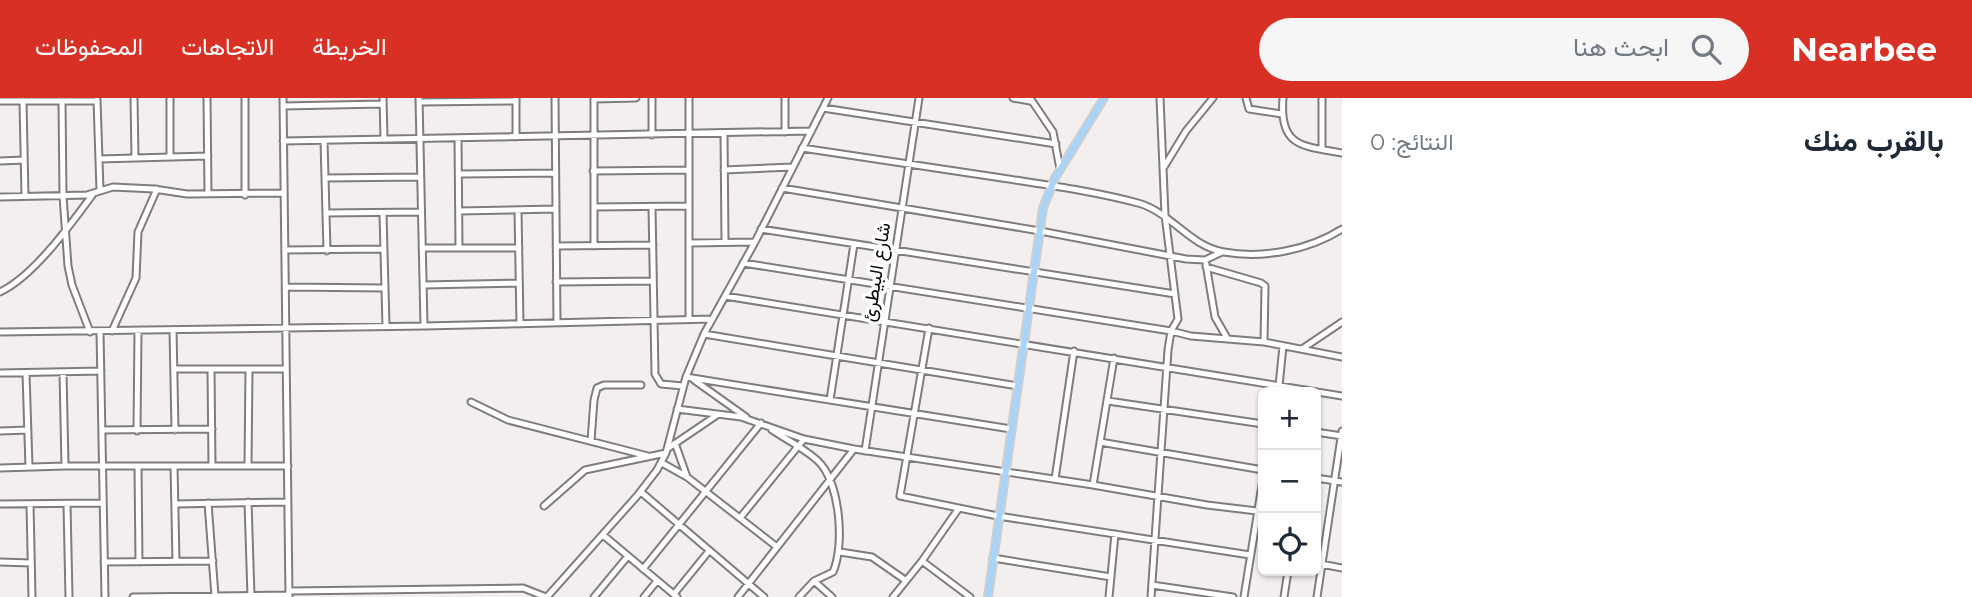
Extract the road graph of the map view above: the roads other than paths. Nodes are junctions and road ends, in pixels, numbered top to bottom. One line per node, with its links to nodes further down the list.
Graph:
1 (134, 98): 53 (street)
2 (170, 98): 3 (street); 52 (street)
3 (179, 98)
4 (207, 98): 51 (street)
5 (245, 98): 75 (street)
6 (283, 98): 30 (street)
7 (555, 98): 41 (street)
8 (594, 98): 9 (street); 38 (street)
9 (636, 98)
10 (652, 98): 39 (street)
11 (689, 98): 37 (street)
12 (785, 98): 35 (street)
13 (828, 98): 31 (street)
14 (919, 98): 33 (street, شارع البيطرئ)
15 (1013, 98): 24 (street)
16 (1104, 98): 60 (main road)
17 (1160, 98): 59 (street)
18 (1213, 98): 59 (street)
19 (1246, 98): 32 (street)
20 (1283, 98): 32 (street)
21 (1322, 98): 49 (street)
22 (97, 99): 27 (street); 54 (street)
23 (516, 99): 25 (street); 40 (street)
24 (1030, 99): 47 (street)
25 (419, 100): 44 (street)
26 (0, 101): 29 (street)
27 (62, 101): 29 (street); 77 (street)
28 (383, 101): 30 (street); 42 (street)
29 (23, 102): 55 (street)
30 (283, 106): 45 (street)
31 (823, 108): 33 (street); 34 (street)
32 (1282, 114): 49 (street)
33 (915, 122): 47 (street); 57 (street, شارع البيطرئ)
34 (810, 131): 35 (street); 48 (street)
35 (785, 132): 36 (street)
36 (724, 133): 37 (street); 62 (street)
37 (688, 134): 39 (street); 61 (street)
38 (594, 135): 39 (street); 41 (street); 63 (street)
39 (652, 135)
40 (516, 137): 41 (street); 43 (street)
41 (555, 137): 64 (street)
42 (384, 138): 44 (street); 46 (street)
43 (458, 138): 44 (street); 65 (street)
44 (420, 139): 66 (street)
45 (283, 141): 46 (street); 72 (street)
46 (324, 141): 67 (street)
47 (1056, 144): 60 (street)
48 (802, 148): 57 (street); 58 (street)
49 (1322, 149): 50 (street)
50 (1342, 153)
51 (208, 156): 52 (street); 74 (street)
52 (170, 157): 53 (street)
53 (135, 158): 54 (street)
54 (99, 159): 71 (street)
55 (24, 160): 56 (street); 76 (street)
56 (0, 161)
57 (908, 164): 68 (street); 83 (street, شارع البيطرئ)
58 (793, 167): 62 (street); 69 (street)
59 (1164, 167): 89 (street)
60 (1060, 169): 68 (main road)
61 (688, 170): 63 (street); 79 (street)
62 (724, 170): 94 (street)
63 (593, 171): 80 (street)
64 (555, 173): 65 (street); 82 (street)
65 (459, 174): 85 (street)
66 (420, 177): 67 (street); 86 (street)
67 (326, 178): 87 (street)
68 (1051, 186): 89 (street); 93 (main road)
69 (782, 188): 83 (street); 90 (street)
70 (157, 189): 71 (street); 74 (street); 138 (street)
71 (100, 191): 73 (street)
72 (284, 193): 75 (street); 105 (street)
73 (93, 194): 77 (street); 92 (street)
74 (208, 194): 75 (street)
75 (245, 195)
76 (25, 196): 77 (street); 78 (street)
77 (63, 196): 92 (street)
78 (0, 197)
79 (689, 206): 81 (street); 96 (street)
80 (594, 207): 81 (street); 100 (street)
81 (652, 207): 98 (street)
82 (556, 209): 84 (street); 99 (street)
83 (902, 209): 93 (street); 106 (street, شارع البيطرئ)
84 (518, 210): 85 (street); 103 (street)
85 (459, 211): 102 (street)
86 (421, 212): 88 (street); 101 (street)
87 (326, 213): 88 (street); 107 (street)
88 (383, 214): 104 (street)
89 (1165, 215): 108 (street); 109 (street)
90 (761, 229): 95 (street); 97 (street)
91 (1342, 229): 108 (street)
92 (66, 230): 121 (street); 142 (street)
93 (1040, 231): 109 (street); 112 (main road)
94 (725, 242): 95 (street); 96 (street)
95 (755, 242): 110 (street)
96 (690, 243): 126 (street)
97 (854, 244): 106 (street); 113 (street)
98 (653, 245): 100 (street); 114 (street)
99 (556, 246): 100 (street); 115 (street)
100 (594, 246)
101 (422, 248): 102 (street); 117 (street)
102 (459, 248): 103 (street)
103 (519, 248): 116 (street)
104 (384, 249): 107 (street); 120 (street)
105 (285, 250): 107 (street); 119 (street)
106 (897, 250): 112 (street); 118 (street, شارع البيطرئ)
107 (327, 251)
108 (1223, 252): 111 (street)
109 (1169, 256): 111 (street); 122 (street)
110 (743, 263): 113 (street); 123 (street)
111 (1206, 264): 145 (street); 146 (street)
112 (1035, 272): 122 (street); 124 (main road)
113 (849, 280): 118 (street); 125 (street)
114 (653, 281): 115 (street); 128 (street)
115 (556, 282): 131 (street)
116 (519, 283): 117 (street); 132 (street)
117 (424, 285): 134 (street)
118 (891, 286): 124 (street); 129 (street, شارع البيطرئ)
119 (286, 287): 120 (street); 135 (street)
120 (385, 288): 133 (street)
121 (0, 292)
122 (1175, 295): 140 (street)
123 (725, 296): 125 (street); 127 (street)
124 (1029, 308): 140 (street); 147 (main road)
125 (842, 316): 129 (street); 151 (street)
126 (689, 319): 127 (street); 128 (street)
127 (712, 319): 144 (street)
128 (653, 320): 131 (street); 167 (street)
129 (884, 322): 136 (street); 154 (street, شارع البيطرئ)
130 (1342, 322): 149 (street)
131 (557, 323): 132 (street)
132 (520, 324): 134 (street)
133 (386, 326): 134 (street); 135 (street)
134 (424, 326)
135 (286, 327): 137 (street); 157 (street)
136 (929, 328): 147 (street); 161 (street)
137 (173, 330): 139 (street); 156 (street)
138 (112, 331): 139 (street); 143 (street)
139 (138, 331): 188 (street)
140 (1171, 331): 145 (street); 155 (street)
141 (0, 332): 142 (street)
142 (90, 332): 143 (street)
143 (100, 332): 160 (street)
144 (704, 334): 151 (street); 165 (street)
145 (1227, 338): 146 (street)
146 (1264, 342): 148 (street)
147 (1024, 344): 150 (street); 168 (main road)
148 (1283, 346): 149 (street); 169 (street)
149 (1302, 349): 152 (street)
150 (1074, 351): 153 (street); 216 (street)
151 (837, 357): 154 (street); 171 (street)
152 (1342, 357)
153 (1114, 358): 155 (street); 172 (street)
154 (877, 363): 161 (street); 174 (street, شارع البيطرئ)
155 (1167, 367): 169 (street); 176 (street)
156 (174, 369): 158 (street); 186 (street)
157 (286, 369): 159 (street); 209 (street)
158 (211, 370): 159 (street); 182 (street)
159 (249, 370): 208 (street)
160 (101, 371): 162 (street); 185 (street)
161 (922, 371): 168 (street); 178 (street)
162 (63, 372): 164 (street); 203 (street)
163 (0, 373): 164 (street)
164 (26, 373): 184 (street)
165 (689, 378): 167 (street); 171 (street); 179 (street)
166 (641, 385): 192 (street)
167 (684, 386): 175 (street)
168 (1018, 386): 183 (main road)
169 (1279, 386): 170 (street)
170 (1342, 396)
171 (830, 400): 174 (street)
172 (1108, 401): 176 (street); 193 (street)
173 (471, 402): 192 (street)
174 (870, 407): 178 (street); 198 (street, شارع البيطرئ)
175 (677, 409): 177 (street); 197 (street)
176 (1164, 409): 180 (street); 199 (street)
177 (720, 414): 179 (street); 194 (street)
178 (915, 414): 183 (street); 201 (street)
179 (750, 419): 181 (street)
180 (1258, 423)
181 (764, 425): 191 (street); 195 (street); 222 (street)
182 (212, 429): 186 (street); 207 (street)
183 (1011, 429): 213 (main road)
184 (28, 430): 187 (street); 210 (street)
185 (103, 430): 188 (street); 204 (street)
186 (175, 430): 188 (street)
187 (0, 431)
188 (137, 431)
189 (1321, 432): 190 (street)
190 (1342, 434): 218 (street)
191 (804, 439): 195 (street); 196 (street)
192 (592, 441): 200 (street)
193 (1100, 442): 199 (street); 220 (street)
194 (675, 443): 197 (street); 214 (street)
195 (798, 449): 215 (street); 237 (street)
196 (854, 449): 198 (street); 215 (street)
197 (666, 451): 200 (street); 202 (street)
198 (865, 451): 201 (street)
199 (1160, 452): 212 (street); 223 (street)
200 (648, 456): 232 (street)
201 (908, 456): 213 (street); 234 (street)
202 (662, 463): 214 (street); 221 (street)
203 (65, 466): 204 (street); 210 (street)
204 (103, 466): 205 (street); 226 (street)
205 (138, 466): 206 (street); 254 (street)
206 (174, 466): 207 (street); 231 (street)
207 (212, 466): 208 (street)
208 (248, 466): 209 (street)
209 (288, 466): 225 (street)
210 (29, 467): 211 (street)
211 (0, 468)
212 (1258, 469)
213 (1005, 472): 216 (street); 236 (main road)
214 (687, 477): 222 (street)
215 (831, 478): 242 (street); 244 (street)
216 (1055, 479): 220 (street)
217 (1321, 479): 218 (street)
218 (1334, 481): 219 (street); 245 (street)
219 (1342, 482)
220 (1093, 485): 223 (street)
221 (641, 492): 238 (street); 240 (street)
222 (707, 493): 237 (street); 238 (street)
223 (1157, 496): 235 (street); 241 (street)
224 (248, 502): 225 (street); 227 (street); 270 (street)
225 (288, 502): 267 (street)
226 (103, 503): 230 (street); 253 (street)
227 (208, 503): 231 (street); 250 (street)
228 (0, 504): 229 (street)
229 (30, 504): 230 (street); 255 (street)
230 (67, 504): 273 (street)
231 (175, 504): 249 (street)
232 (544, 506)
233 (1258, 506): 235 (street)
234 (959, 508): 236 (street); 251 (street)
235 (1257, 511): 246 (street)
236 (998, 516): 239 (street); 248 (main road)
237 (740, 518): 242 (street)
238 (679, 526): 243 (street); 258 (street)
239 (1115, 534): 241 (street); 261 (street)
240 (603, 535): 247 (street); 277 (street)
241 (1155, 539): 246 (street); 266 (street)
242 (777, 547): 265 (street)
243 (709, 551): 265 (street); 268 (street)
244 (840, 552): 262 (street); 264 (street)
245 (1321, 552)
246 (1250, 555): 289 (street)
247 (628, 556): 258 (street); 278 (street)
248 (993, 558): 261 (street); 285 (main road)
249 (176, 561): 250 (street); 254 (street)
250 (213, 561): 269 (street)
251 (922, 561): 262 (street); 284 (street)
252 (0, 562): 255 (street)
253 (104, 562): 254 (street); 274 (street)
254 (139, 562)
255 (31, 563): 272 (street)
256 (1321, 563): 257 (street)
257 (1342, 568)
258 (643, 569): 263 (street)
259 (1287, 576): 290 (street)
260 (1318, 576): 291 (street)
261 (1111, 577): 286 (street)
262 (905, 580): 271 (street)
263 (657, 581): 268 (street); 279 (street)
264 (814, 581): 282 (street); 283 (street)
265 (748, 584): 280 (street); 281 (street)
266 (1152, 585): 287 (street); 288 (street)
267 (289, 594): 270 (street); 277 (street)
268 (675, 595)
269 (215, 596): 270 (street); 276 (street)
270 (251, 596)
271 (895, 596)
272 (32, 597)
273 (69, 597)
274 (104, 597)
275 (133, 597): 276 (street)
276 (179, 597)
277 (547, 597)
278 (594, 597)
279 (644, 597)
280 (738, 597)
281 (764, 597)
282 (799, 597)
283 (832, 597)
284 (970, 597)
285 (988, 597)
286 (1109, 597)
287 (1151, 597)
288 (1233, 597)
289 (1244, 597)
290 (1284, 597)
291 (1317, 597)

